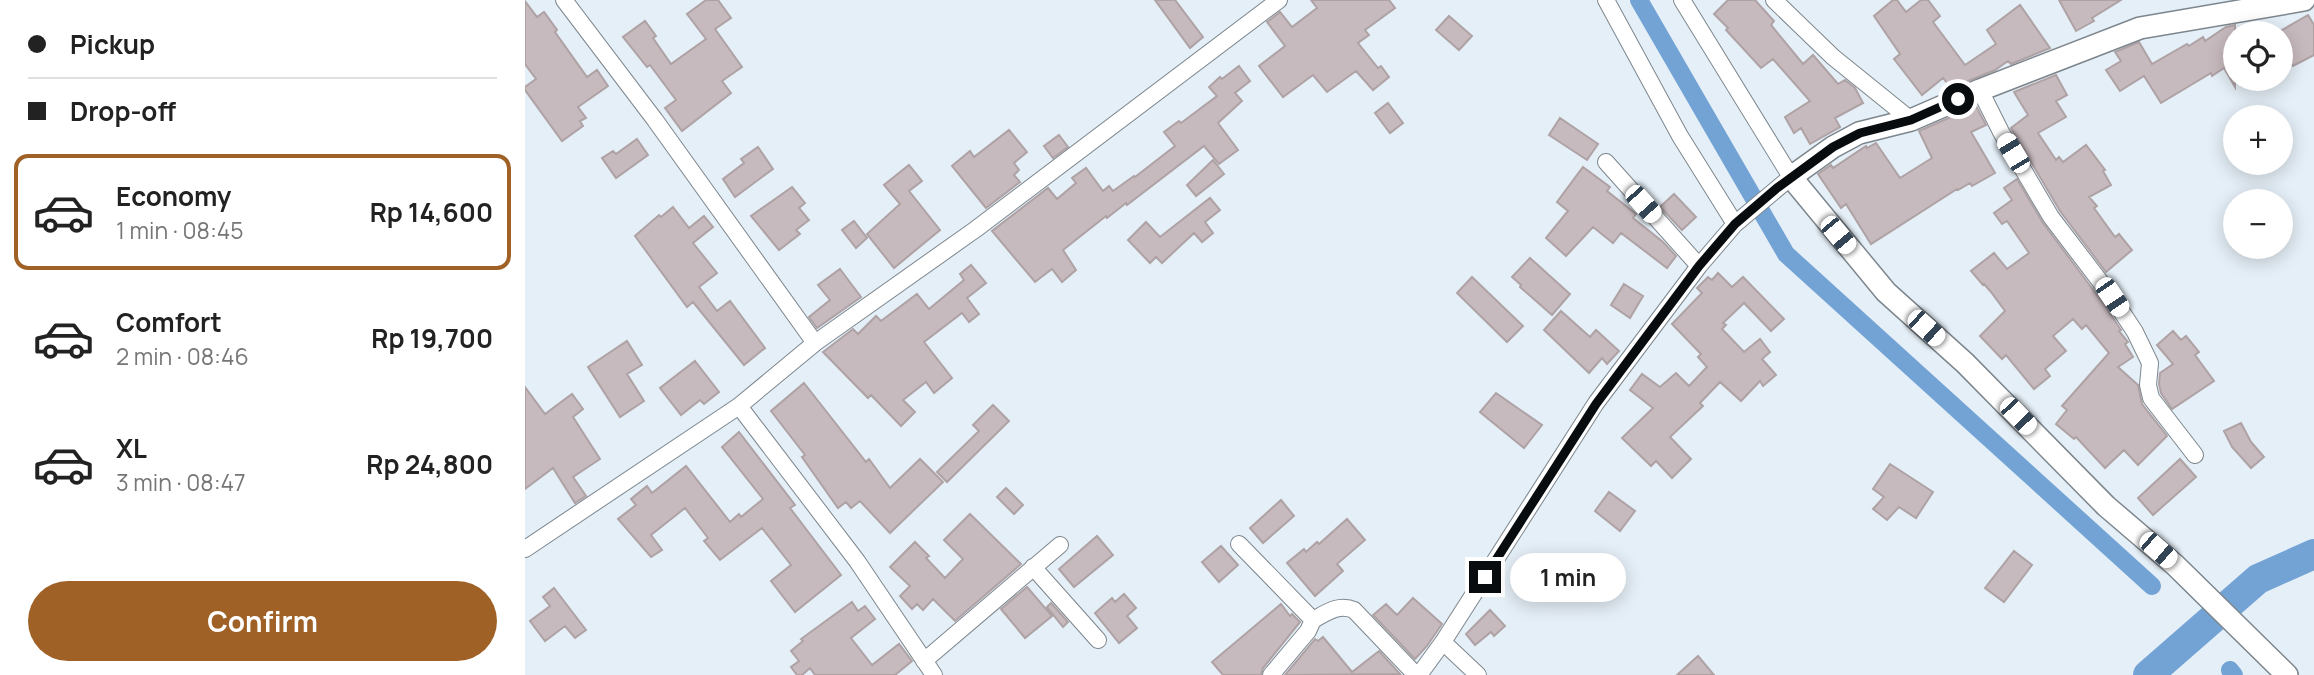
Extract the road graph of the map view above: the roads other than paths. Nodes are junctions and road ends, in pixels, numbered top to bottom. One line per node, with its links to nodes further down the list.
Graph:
1 (564, 0): 13 (street)
2 (1279, 0): 13 (street)
3 (1606, 0): 11 (street)
4 (1682, 0): 10 (street)
5 (1774, 0): 8 (street)
6 (2304, 0): 7 (street)
7 (1980, 89): 8 (street); 15 (street)
8 (1911, 120): 10 (street)
9 (1606, 162): 12 (street)
10 (1784, 182): 11 (street); 28 (street)
11 (1741, 219): 12 (street)
12 (1699, 266): 22 (street)
13 (815, 343): 14 (street)
14 (739, 406): 18 (street); 23 (street)
15 (2195, 455)
16 (1239, 544): 20 (street)
17 (1060, 545): 19 (street)
18 (525, 550)
19 (1033, 567): 21 (street); 23 (street)
20 (1313, 620): 25 (street); 26 (street)
21 (1098, 640)
22 (1444, 642): 26 (street); 27 (street)
23 (924, 661): 24 (street)
24 (934, 675)
25 (1271, 675)
26 (1417, 675)
27 (1478, 675)
28 (2287, 675)

